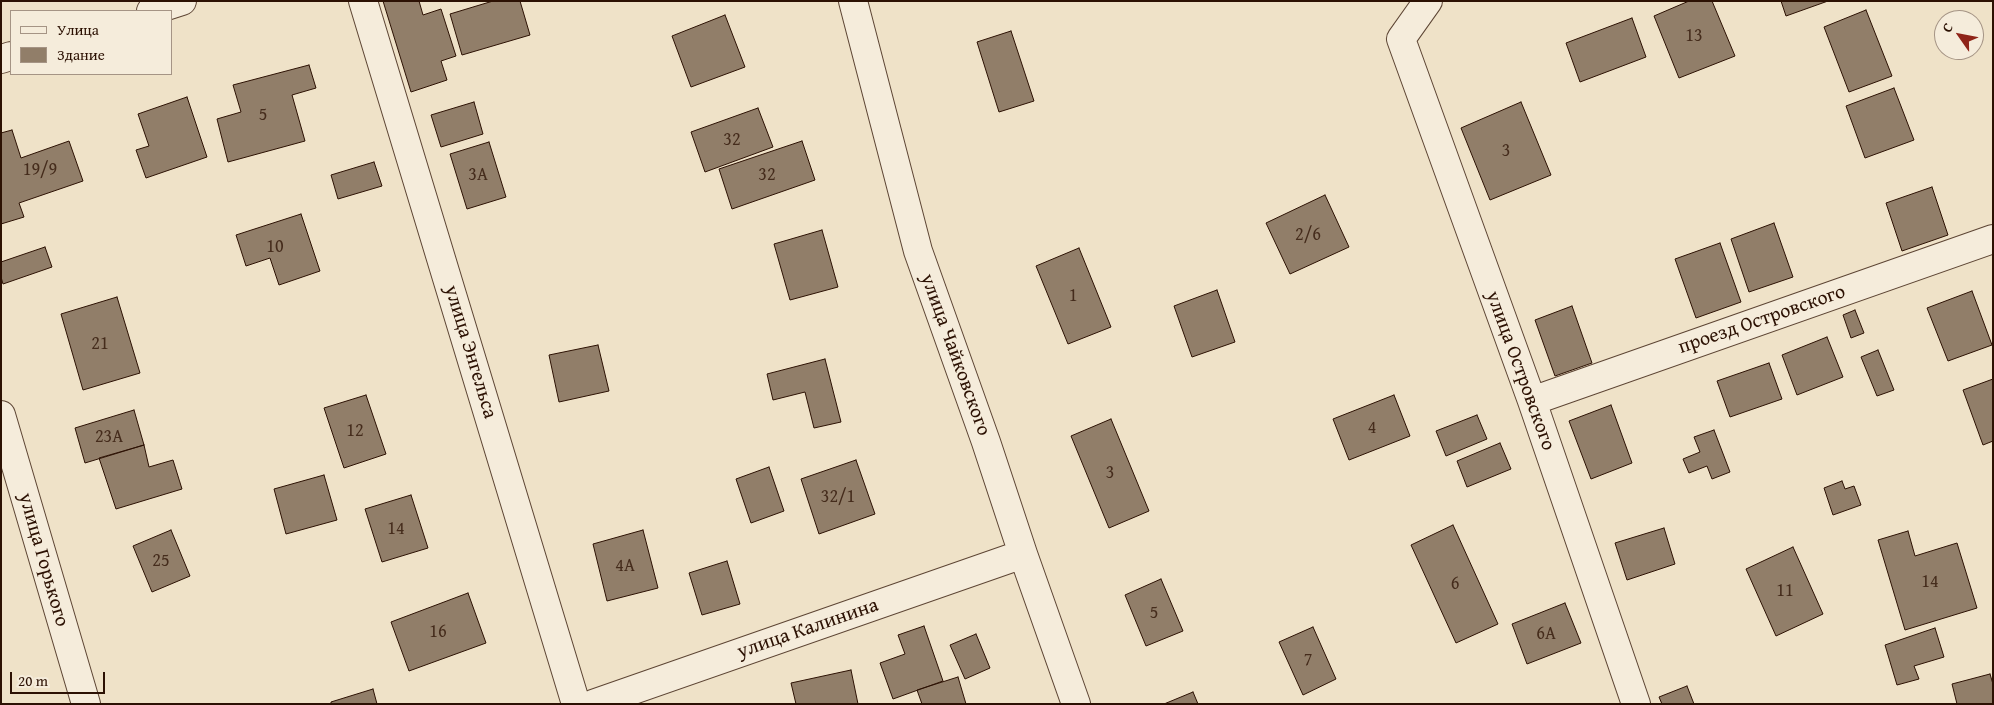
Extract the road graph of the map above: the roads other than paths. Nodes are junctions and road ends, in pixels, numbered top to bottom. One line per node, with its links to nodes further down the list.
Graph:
1 (182, 1): 5 (street)
2 (363, 1): 11 (street, улица Энгельса)
3 (853, 1): 9 (street, улица Чайковского)
4 (1428, 1): 7 (street, улица Островского)
5 (154, 10)
6 (1993, 239): 7 (street, проезд Островского)
7 (1532, 401): 14 (street, улица Островского)
8 (1, 415): 10 (street, улица Горького)
9 (1023, 554): 12 (street, улица Калинина); 13 (street, улица Чайковского)
10 (86, 704)
11 (576, 704)
12 (594, 704)
13 (1076, 704)
14 (1636, 704)

